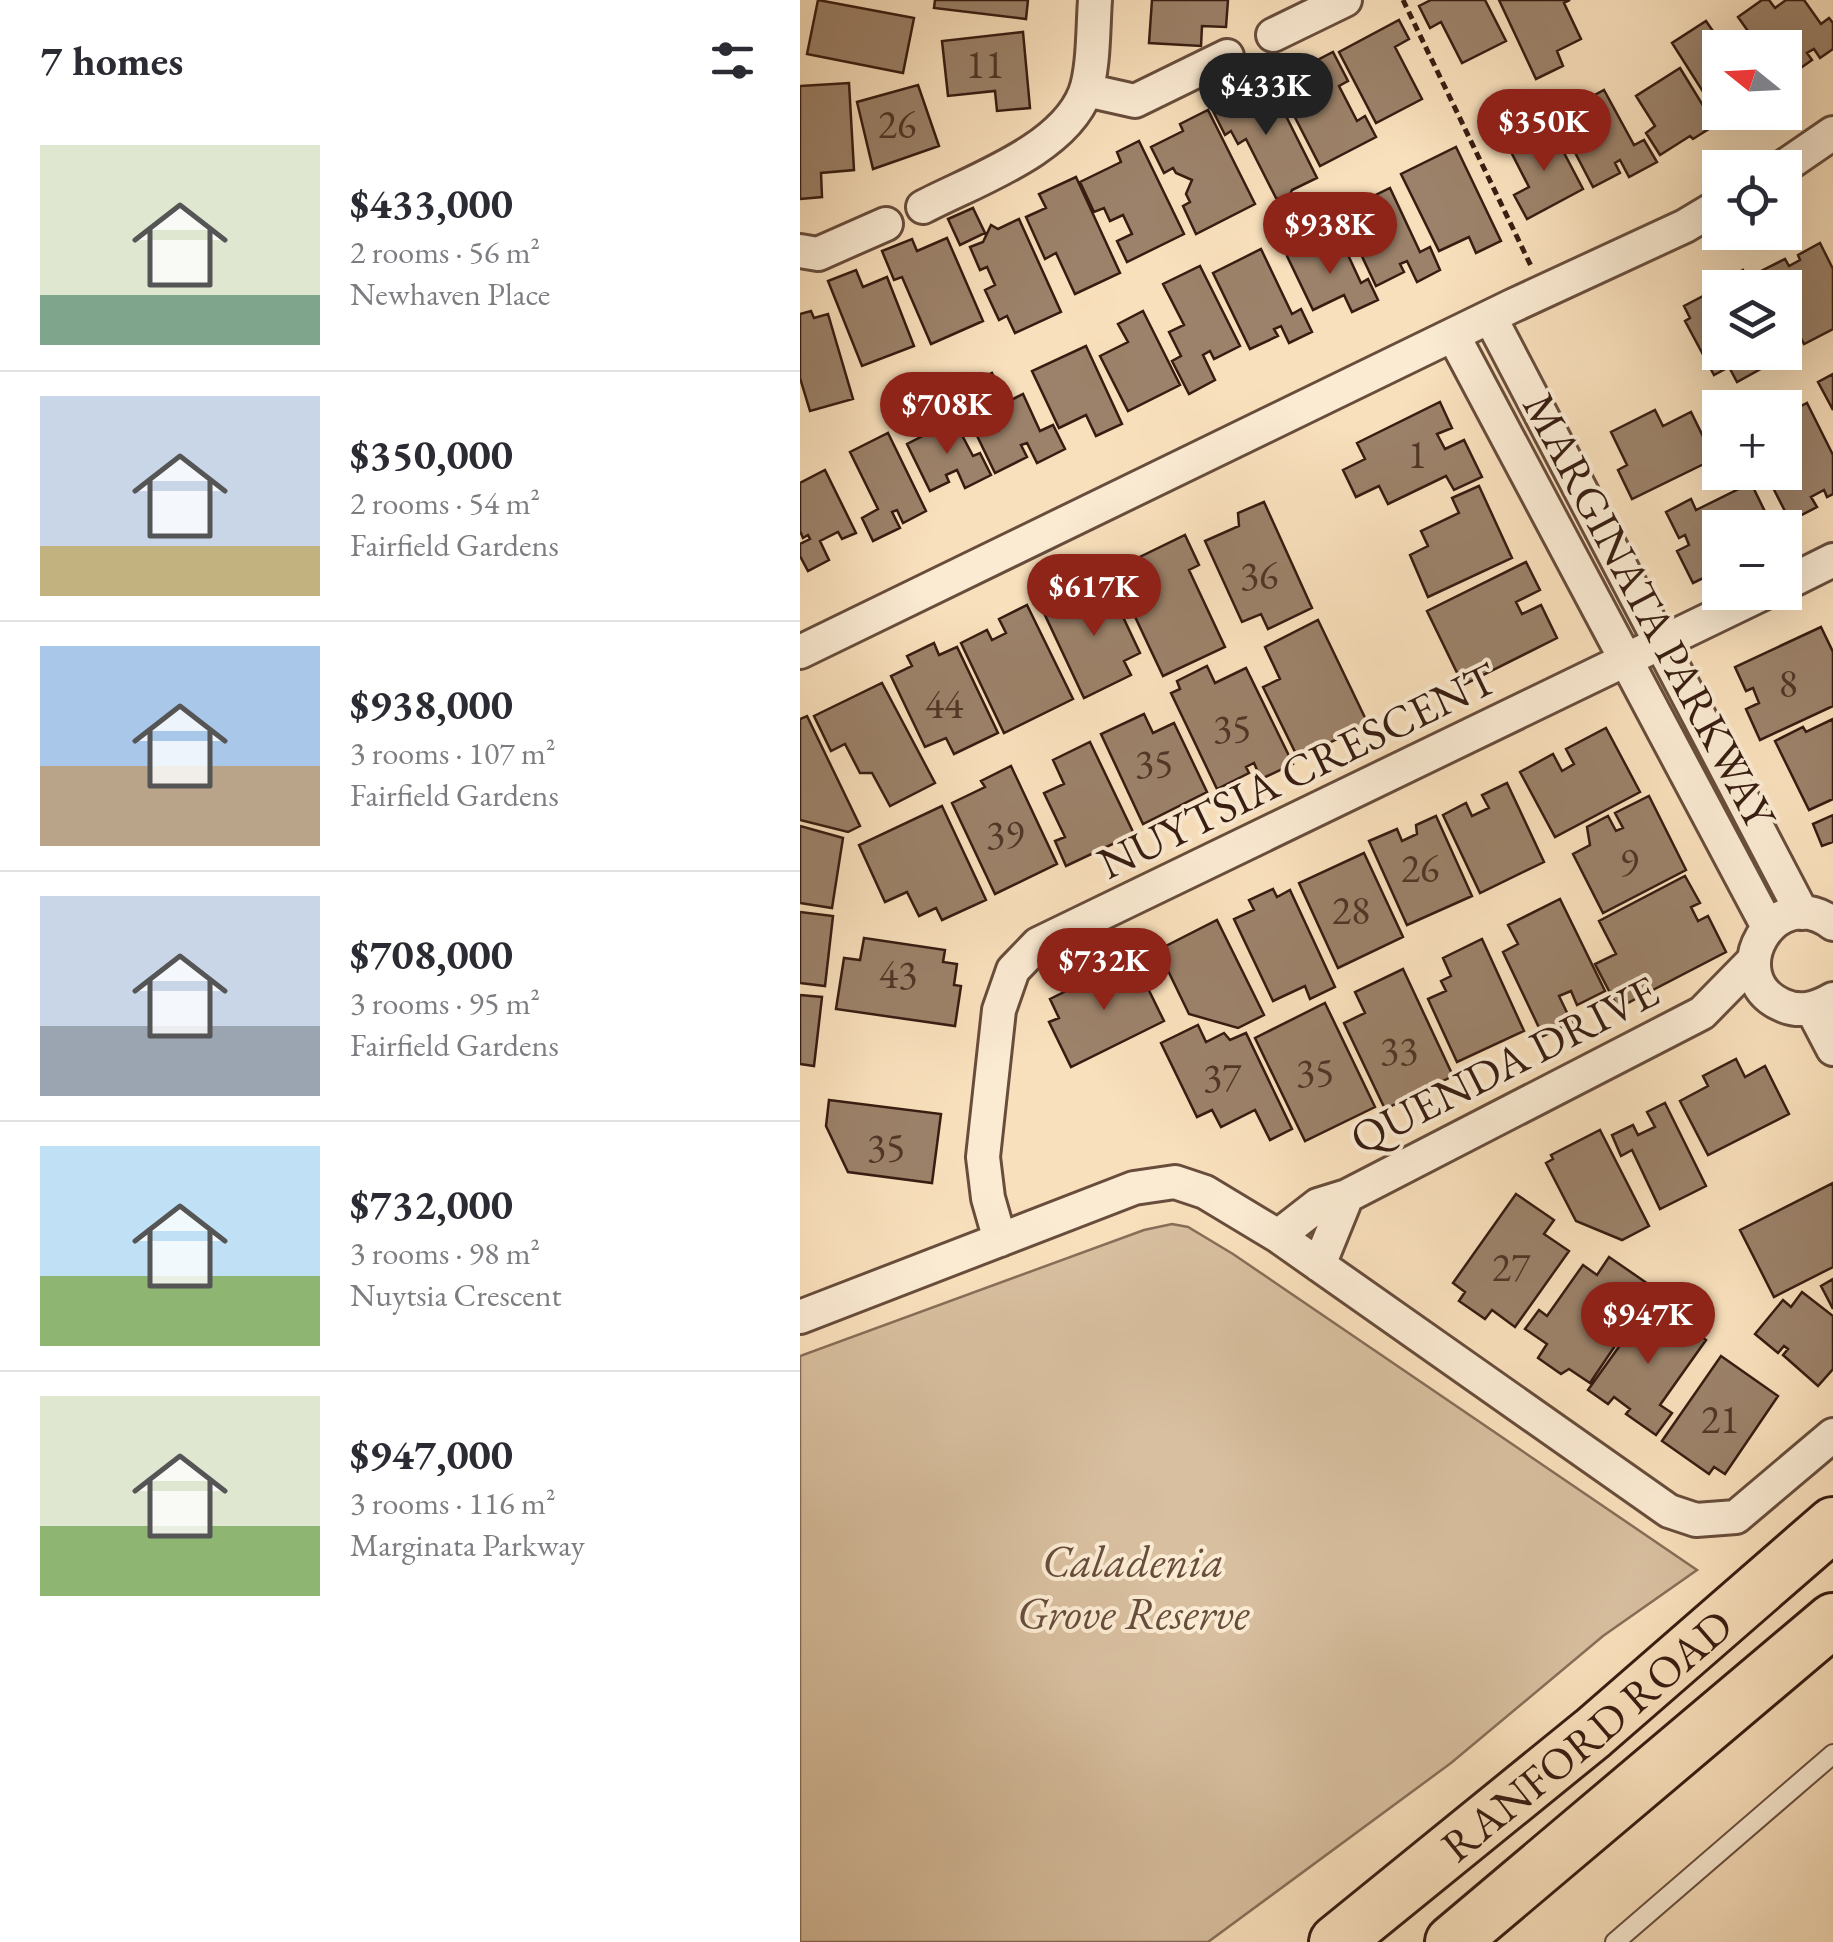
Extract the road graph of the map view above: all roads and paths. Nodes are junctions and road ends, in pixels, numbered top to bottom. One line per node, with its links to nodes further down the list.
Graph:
1 (1095, 0): 6 (street)
2 (1345, 0): 4 (street)
3 (1403, 0): 13 (path)
4 (1273, 35)
5 (1228, 56): 6 (street)
6 (1086, 90): 9 (street)
7 (1833, 134): 8 (street)
8 (1802, 155)
9 (924, 207)
10 (1702, 216): 13 (street)
11 (886, 224): 12 (street)
12 (800, 252)
13 (1543, 291): 14 (street)
14 (1490, 317): 15 (street); 19 (street, MARGINATA PARKWAY)
15 (1453, 335): 20 (street); 21 (street, MARGINATA PARKWAY)
16 (1833, 560): 17 (street)
17 (1802, 576)
18 (1730, 610): 19 (street, NUYTSIA CRESCENT)
19 (1661, 644): 21 (street, NUYTSIA CRESCENT); 22 (street, MARGINATA PARKWAY)
20 (800, 652)
21 (1626, 662): 24 (street, MARGINATA PARKWAY); 32 (street, NUYTSIA CRESCENT)
22 (1802, 913): 23 (street); 24 (street)
23 (1833, 924)
24 (1768, 927): 25 (street)
25 (1754, 960): 26 (street); 28 (street, QUENDA DRIVE)
26 (1774, 1001): 27 (street); 28 (street, QUENDA DRIVE)
27 (1823, 1004): 29 (street)
28 (1702, 1012): 30 (street, QUENDA DRIVE)
29 (1833, 1049)
30 (1347, 1196): 31 (street, QUENDA DRIVE); 33 (street, QUENDA DRIVE)
31 (1278, 1236): 32 (street); 33 (street)
32 (1000, 1240): 34 (street)
33 (1320, 1264): 35 (street)
34 (800, 1317)
35 (1833, 1434)
36 (1833, 1524): 39 (main road, RANFORD ROAD)
37 (1833, 1620): 40 (main road, RANFORD ROAD)
38 (1833, 1754): 41 (lane)
39 (1336, 1942)
40 (1452, 1942)
41 (1615, 1942)

